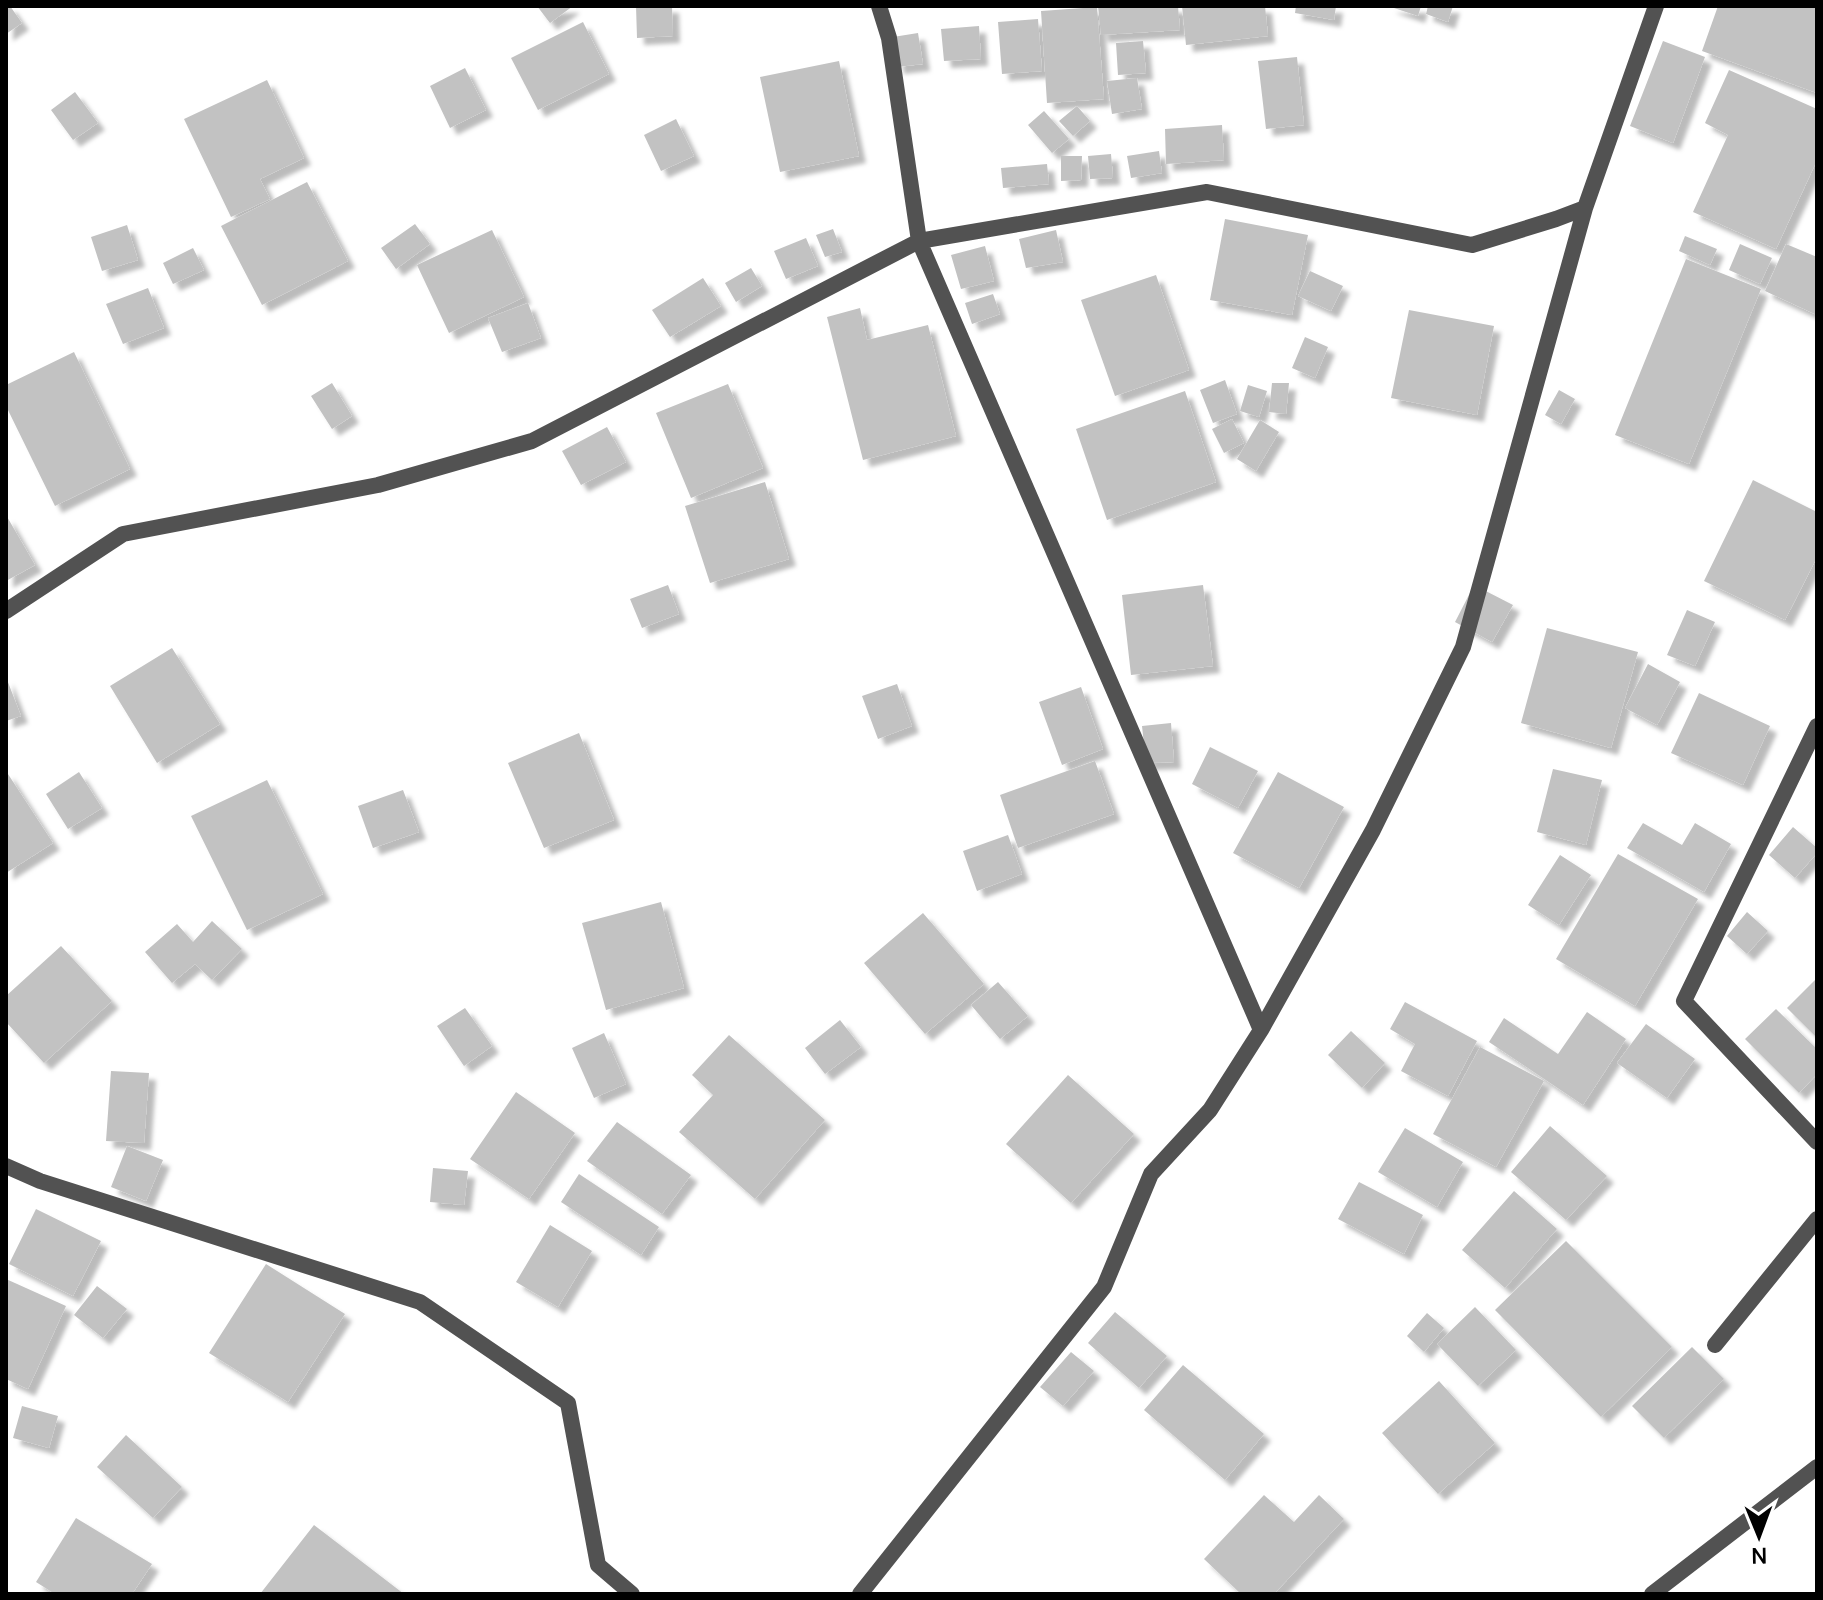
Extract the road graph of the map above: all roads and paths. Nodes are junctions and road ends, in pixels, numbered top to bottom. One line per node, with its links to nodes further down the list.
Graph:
1 (879, 6): 4 (street)
2 (1656, 6): 3 (street)
3 (1585, 208): 4 (street); 7 (street)
4 (919, 241): 5 (street); 7 (street)
5 (6, 611)
6 (1817, 726): 8 (street)
7 (1261, 1030): 14 (street)
8 (1817, 1142)
9 (6, 1166): 13 (street)
10 (1817, 1219): 11 (street)
11 (1715, 1345)
12 (1817, 1467): 15 (street)
13 (632, 1594)
14 (860, 1594)
15 (1652, 1594)

